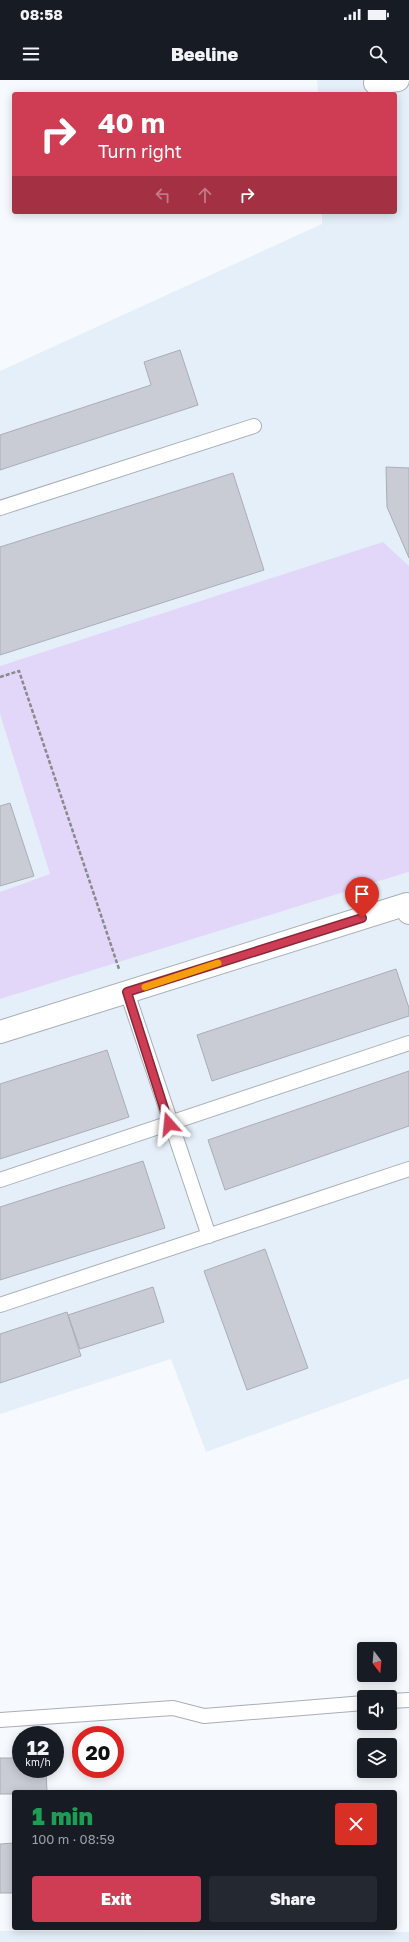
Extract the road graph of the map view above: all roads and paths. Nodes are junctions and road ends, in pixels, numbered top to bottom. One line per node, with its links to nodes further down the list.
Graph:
1 (398, 80): 2 (street)
2 (375, 83)
3 (254, 426): 4 (lane)
4 (0, 508)
5 (0, 677): 7 (path)
6 (409, 913): 7 (street)
7 (127, 992): 8 (street); 10 (lane)
8 (0, 1032)
9 (409, 1043): 10 (lane)
10 (169, 1124): 12 (lane); 13 (lane)
11 (409, 1169): 13 (lane)
12 (0, 1180)
13 (208, 1236): 14 (lane)
14 (0, 1305)
15 (409, 1700): 16 (lane)
16 (397, 1701)
17 (357, 1704): 18 (lane)
18 (0, 1720)

